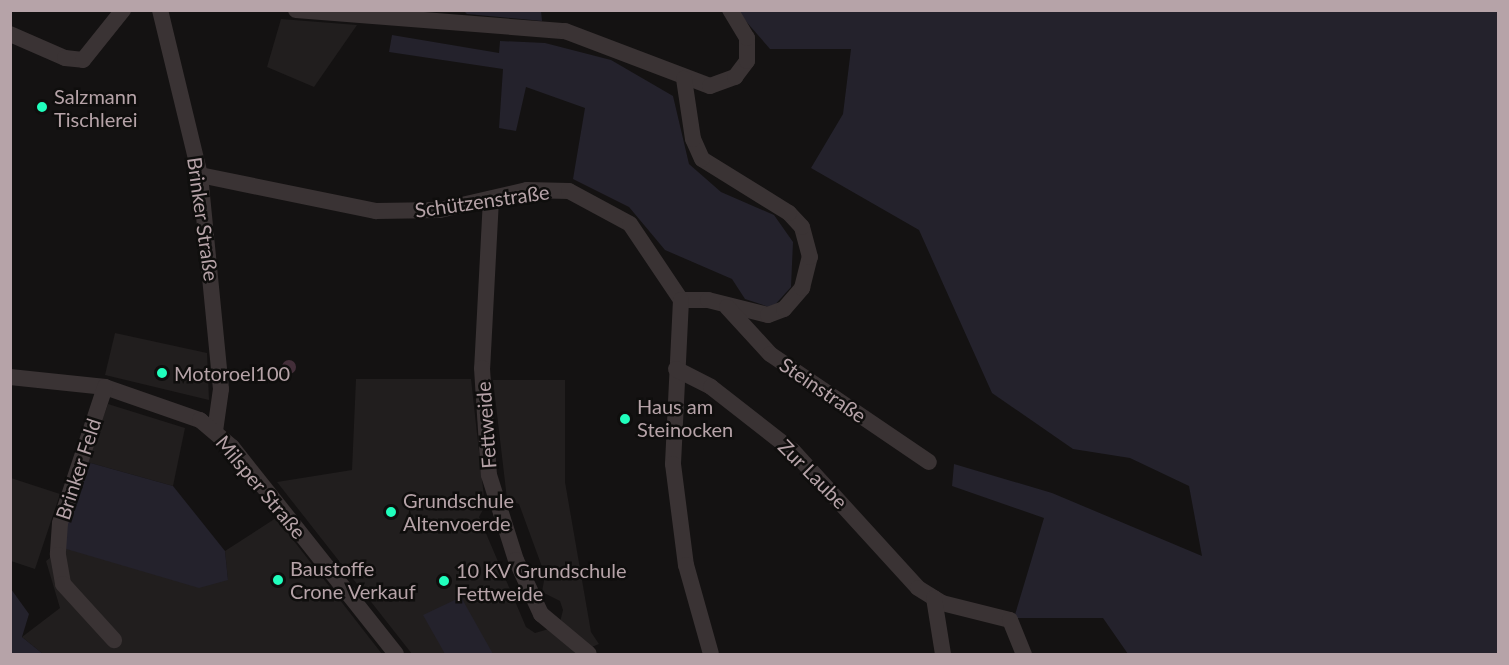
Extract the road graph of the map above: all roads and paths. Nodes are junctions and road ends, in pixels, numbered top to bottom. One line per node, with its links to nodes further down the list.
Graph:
1 (123, 10): 5 (street)
2 (160, 10): 7 (street, Brinker Straße)
3 (296, 10): 6 (street)
4 (730, 10): 6 (street)
5 (10, 34)
6 (684, 79): 10 (street)
7 (200, 176): 8 (street, Schützenstraße); 14 (street, Brinker Straße)
8 (491, 199): 9 (street, Schützenstraße); 19 (street, Fettweide)
9 (681, 300): 10 (street); 11 (street)
10 (726, 306): 15 (street, Steinstraße)
11 (676, 369): 16 (street, Zur Laube); 20 (street)
12 (10, 377): 13 (street, Milsper Straße)
13 (105, 387): 14 (street, Milsper Straße); 17 (street, Brinker Feld)
14 (215, 431): 18 (street, Milsper Straße)
15 (929, 462)
16 (934, 598): 21 (street); 22 (street, Zur Laube)
17 (114, 640)
18 (396, 654)
19 (589, 654)
20 (711, 654)
21 (943, 654)
22 (1023, 654)

